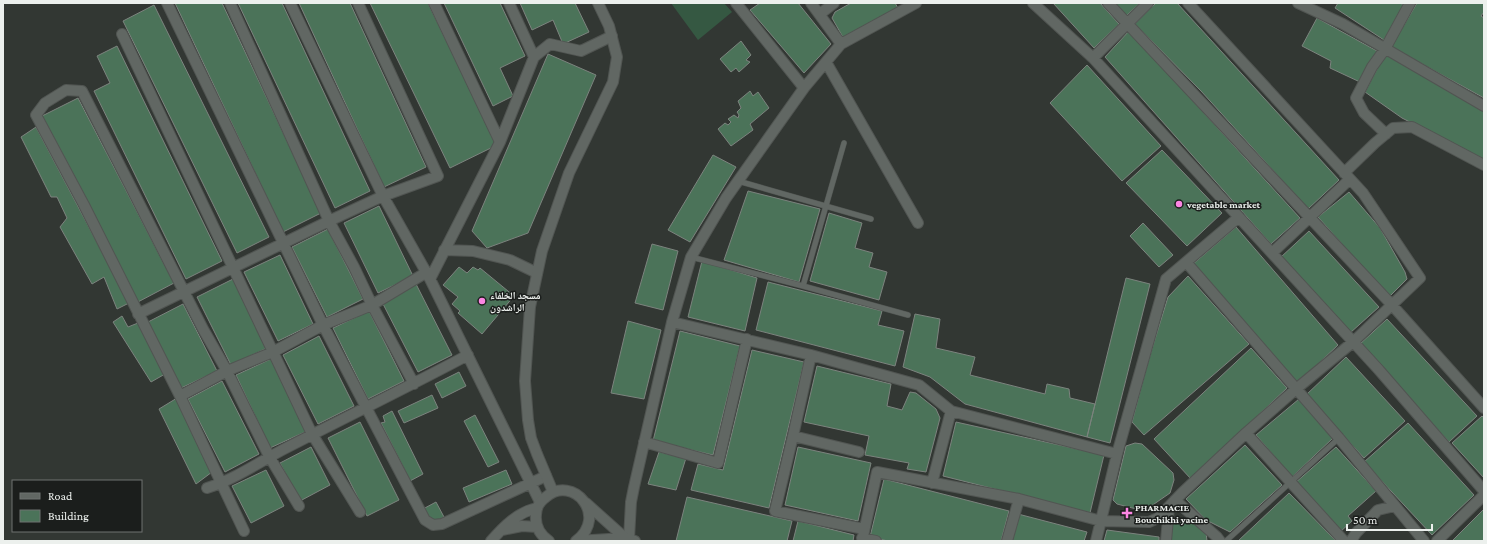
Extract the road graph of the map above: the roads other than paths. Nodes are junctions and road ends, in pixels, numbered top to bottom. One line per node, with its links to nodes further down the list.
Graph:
1 (167, 3): 42 (street)
2 (230, 3): 40 (street)
3 (290, 3): 35 (street)
4 (358, 3): 35 (street)
5 (434, 3): 30 (street)
6 (509, 3): 24 (street)
7 (598, 3): 21 (street)
8 (736, 3): 27 (street)
9 (811, 3): 18 (street)
10 (834, 3): 18 (street)
11 (1033, 3): 25 (street)
12 (1108, 3): 19 (street)
13 (1148, 3): 19 (street)
14 (1188, 3): 33 (street)
15 (1298, 3): 23 (street)
16 (1410, 3): 23 (street)
17 (911, 4): 22 (street)
18 (820, 14): 22 (street)
19 (1127, 23): 25 (street); 38 (street)
20 (122, 34): 47 (street)
21 (612, 36): 24 (street); 48 (street)
22 (841, 44): 26 (street)
23 (1385, 49): 28 (street); 29 (street)
24 (534, 57): 30 (street)
25 (1093, 58): 37 (street)
26 (826, 62): 27 (street); 41 (street)
27 (804, 88): 34 (street)
28 (1484, 106)
29 (1386, 134): 32 (street); 33 (street)
30 (500, 142): 43 (street)
31 (844, 143): 36 (lane)
32 (1484, 165)
33 (1347, 176): 38 (street); 53 (street)
34 (738, 181): 36 (lane); 45 (street)
35 (383, 196): 40 (street); 49 (street)
36 (826, 206): 39 (lane); 50 (lane)
37 (1239, 217): 44 (street); 46 (street)
38 (1309, 217): 44 (street); 53 (street)
39 (871, 219)
40 (329, 221): 42 (street); 52 (street)
41 (918, 223)
42 (283, 243): 47 (street); 57 (street)
43 (444, 250): 48 (street); 49 (street)
44 (1272, 253): 59 (street)
45 (691, 257): 50 (lane); 56 (street)
46 (1186, 262): 65 (street); 76 (street)
47 (232, 268): 51 (street); 60 (street)
48 (537, 273): 78 (street)
49 (428, 276): 52 (street); 61 (street)
50 (803, 286): 55 (lane)
51 (185, 291): 54 (street); 54 (street); 63 (street)
52 (372, 304): 57 (street); 64 (street)
53 (1392, 306): 59 (street); 68 (street)
54 (138, 314): 66 (street)
55 (908, 315)
56 (672, 322): 58 (street); 74 (street)
57 (323, 325): 60 (street); 67 (street)
58 (747, 339): 62 (street); 74 (street)
59 (1353, 342): 65 (street); 84 (street)
60 (273, 352): 63 (street); 71 (street)
61 (468, 355): 64 (street); 80 (street)
62 (811, 355): 69 (street); 72 (street)
63 (227, 371): 66 (street); 77 (street)
64 (414, 384): 67 (street)
65 (1296, 389): 70 (street); 73 (street)
66 (180, 396): 82 (street)
67 (366, 407): 71 (street); 80 (street)
68 (1484, 408)
69 (951, 411): 76 (street); 81 (street)
70 (1246, 433): 79 (street); 89 (street)
71 (312, 434): 77 (street); 93 (street)
72 (794, 436): 75 (street); 98 (street)
73 (1339, 438): 79 (lane); 92 (street)
74 (644, 442): 99 (street)
75 (859, 452)
76 (1117, 454): 94 (street)
77 (269, 456): 82 (street); 91 (street)
78 (546, 476): 80 (street); 85 (street)
79 (1291, 482): 109 (lane); 110 (street)
80 (531, 483): 90 (street)
81 (932, 483): 87 (street); 98 (street)
82 (220, 484): 83 (street); 97 (street)
83 (207, 488)
84 (1484, 491)
85 (554, 492): 88 (street); 90 (street)
86 (1484, 495): 113 (street)
87 (1019, 499): 94 (street); 105 (street)
88 (584, 502): 99 (street); 103 (street)
89 (1172, 504): 94 (street); 107 (street); 108 (street)
90 (539, 505): 95 (street); 96 (street)
91 (299, 506)
92 (1395, 506): 111 (street); 112 (street)
93 (360, 512)
94 (1101, 521): 106 (street)
95 (538, 528): 96 (street); 101 (street); 102 (street)
96 (502, 530): 100 (street)
97 (244, 531)
98 (863, 536): 104 (street)
99 (630, 539): 103 (street)
100 (491, 541)
101 (538, 541)
102 (549, 541)
103 (576, 541)
104 (876, 541)
105 (1007, 541)
106 (1096, 541)
107 (1166, 541)
108 (1220, 541)
109 (1226, 541)
110 (1344, 541)
111 (1351, 541)
112 (1424, 541)
113 (1437, 541)

